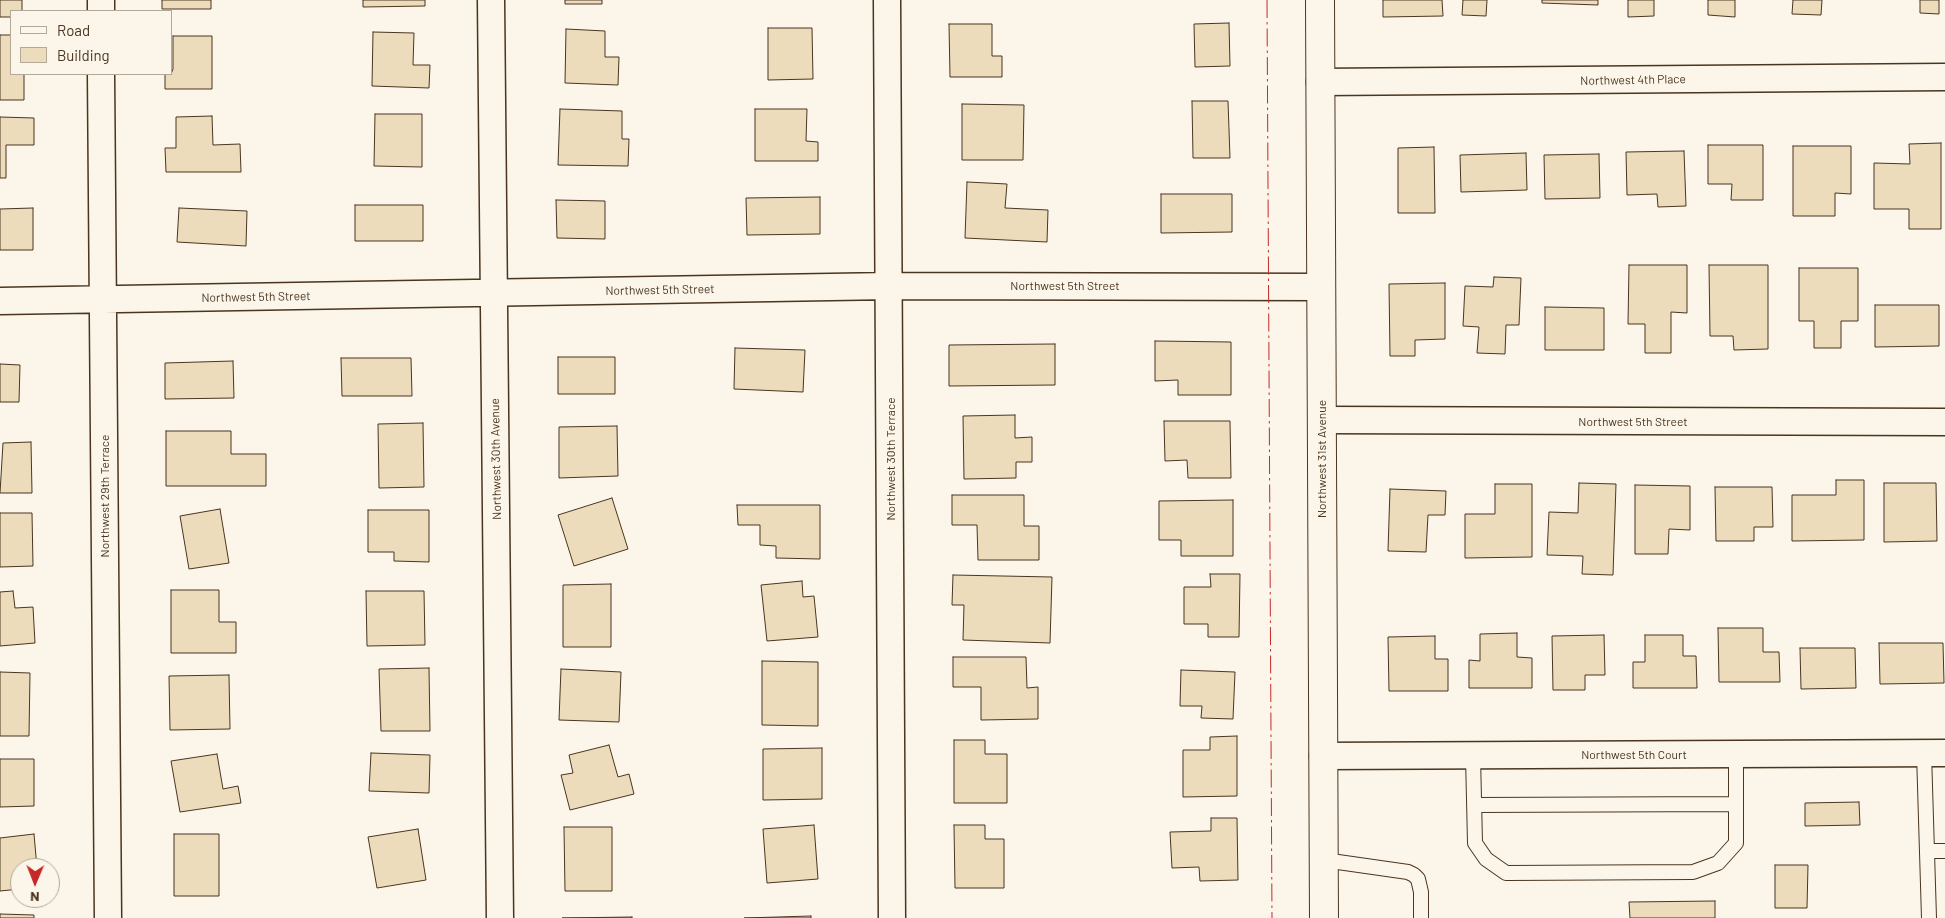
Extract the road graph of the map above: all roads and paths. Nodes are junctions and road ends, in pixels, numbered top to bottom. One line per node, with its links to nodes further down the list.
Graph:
1 (491, 0): 9 (street, Northwest 30th Avenue)
2 (887, 0): 7 (street, Northwest 30th Terrace)
3 (1320, 0): 6 (main road, Northwest 31st Avenue)
4 (101, 75): 10 (street, Northwest 29th Terrace)
5 (1945, 77): 6 (street, Northwest 4th Place)
6 (1320, 82): 8 (main road, Northwest 31st Avenue)
7 (890, 286): 8 (street, Northwest 5th Street); 9 (street, Northwest 5th Street); 25 (street, Northwest 30th Terrace)
8 (1321, 286): 12 (main road, Northwest 31st Avenue)
9 (494, 293): 10 (street, Northwest 5th Street); 24 (street, Northwest 30th Avenue)
10 (103, 300): 11 (street, Northwest 5th Street); 23 (street, Northwest 29th Terrace)
11 (0, 301)
12 (1322, 420): 13 (street, Northwest 5th Street); 16 (main road, Northwest 31st Avenue)
13 (1945, 422)
14 (1935, 753): 15 (street, Northwest 5th Court); 20 (lane)
15 (1736, 754): 17 (street, Northwest 5th Court); 18 (lane)
16 (1323, 756): 17 (street, Northwest 5th Court); 22 (main road, Northwest 31st Avenue)
17 (1473, 756): 19 (lane)
18 (1736, 804): 19 (lane); 19 (lane)
19 (1474, 805)
20 (1927, 851): 21 (lane); 28 (lane)
21 (1945, 851)
22 (1324, 860): 26 (main road, Northwest 31st Avenue); 27 (lane)
23 (108, 918)
24 (500, 918)
25 (892, 918)
26 (1324, 918)
27 (1421, 918)
28 (1929, 918)

